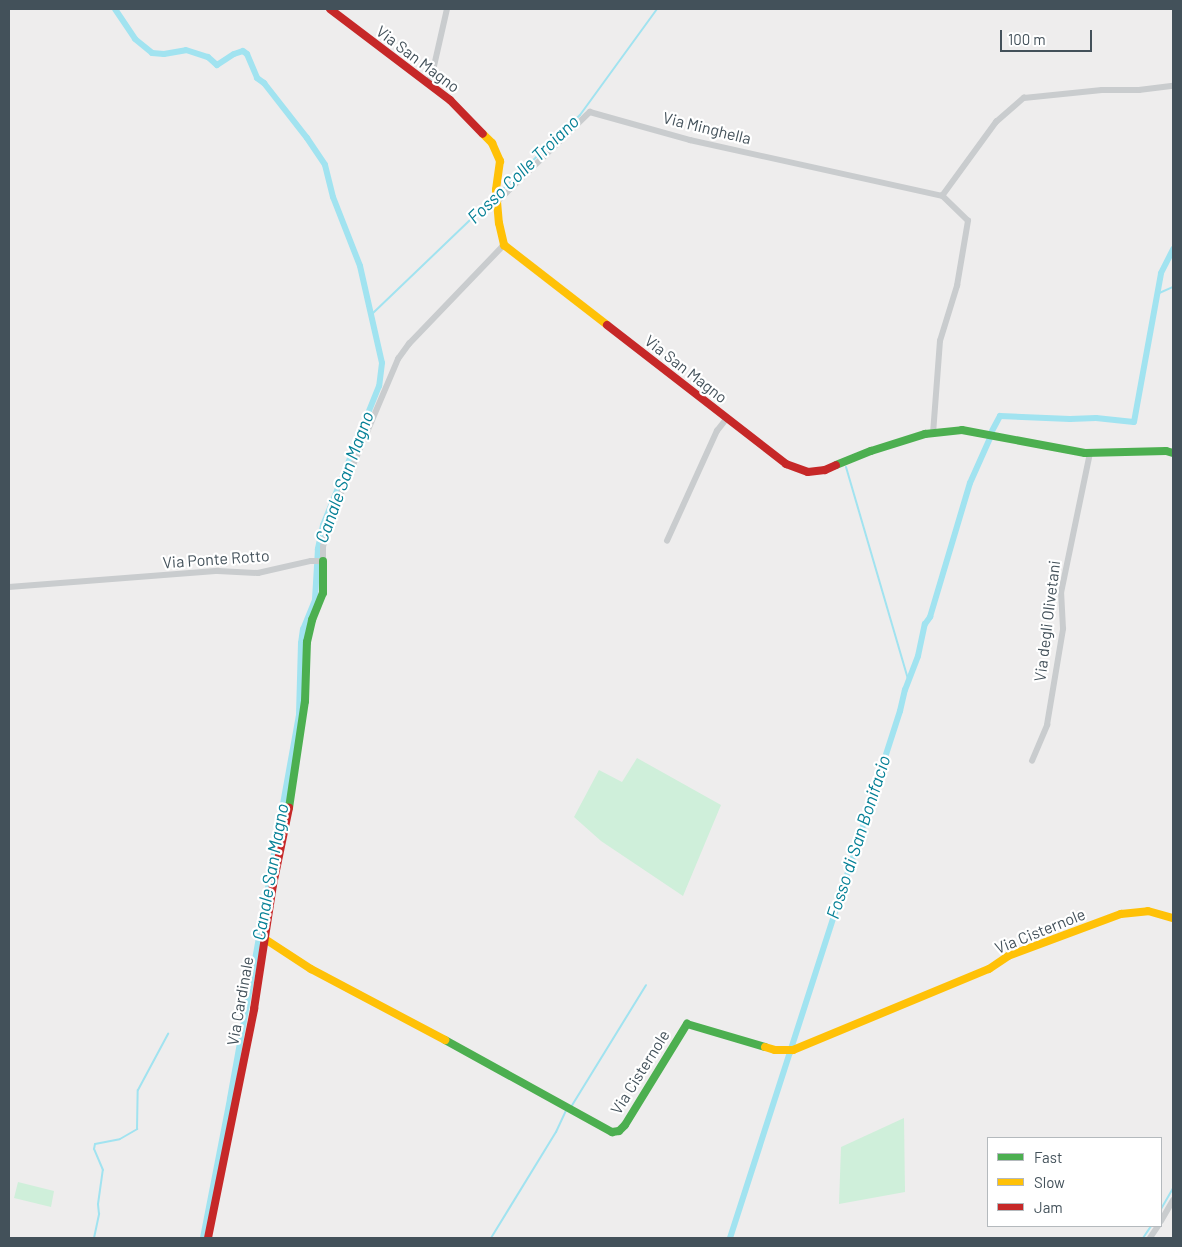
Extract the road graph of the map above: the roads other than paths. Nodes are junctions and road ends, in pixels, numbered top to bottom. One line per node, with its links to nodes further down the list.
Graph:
1 (330, 9): 3 (street, Via San Magno)
2 (447, 9): 3 (street)
3 (427, 83): 5 (street, Via San Magno)
4 (1173, 86): 6 (street)
5 (497, 196): 6 (street, Via Minghella); 7 (street, Via San Magno)
6 (942, 196): 9 (street)
7 (504, 245): 8 (street, Via San Magno); 13 (street)
8 (727, 418): 9 (street, Via San Magno); 12 (street)
9 (933, 434): 10 (street, Via San Magno)
10 (1090, 453): 11 (street, Via San Magno); 15 (street, Via degli Olivetani)
11 (1173, 454)
12 (667, 541)
13 (318, 561): 14 (street, Via Ponte Rotto); 17 (street, Via Cardinale)
14 (9, 587)
15 (1032, 761)
16 (1173, 918): 17 (street, Via Cisternole)
17 (265, 939): 21 (street, Via Cardinale)
18 (1173, 1200): 19 (street)
19 (1162, 1219)
20 (1157, 1227): 22 (street)
21 (208, 1238)
22 (1150, 1238)

